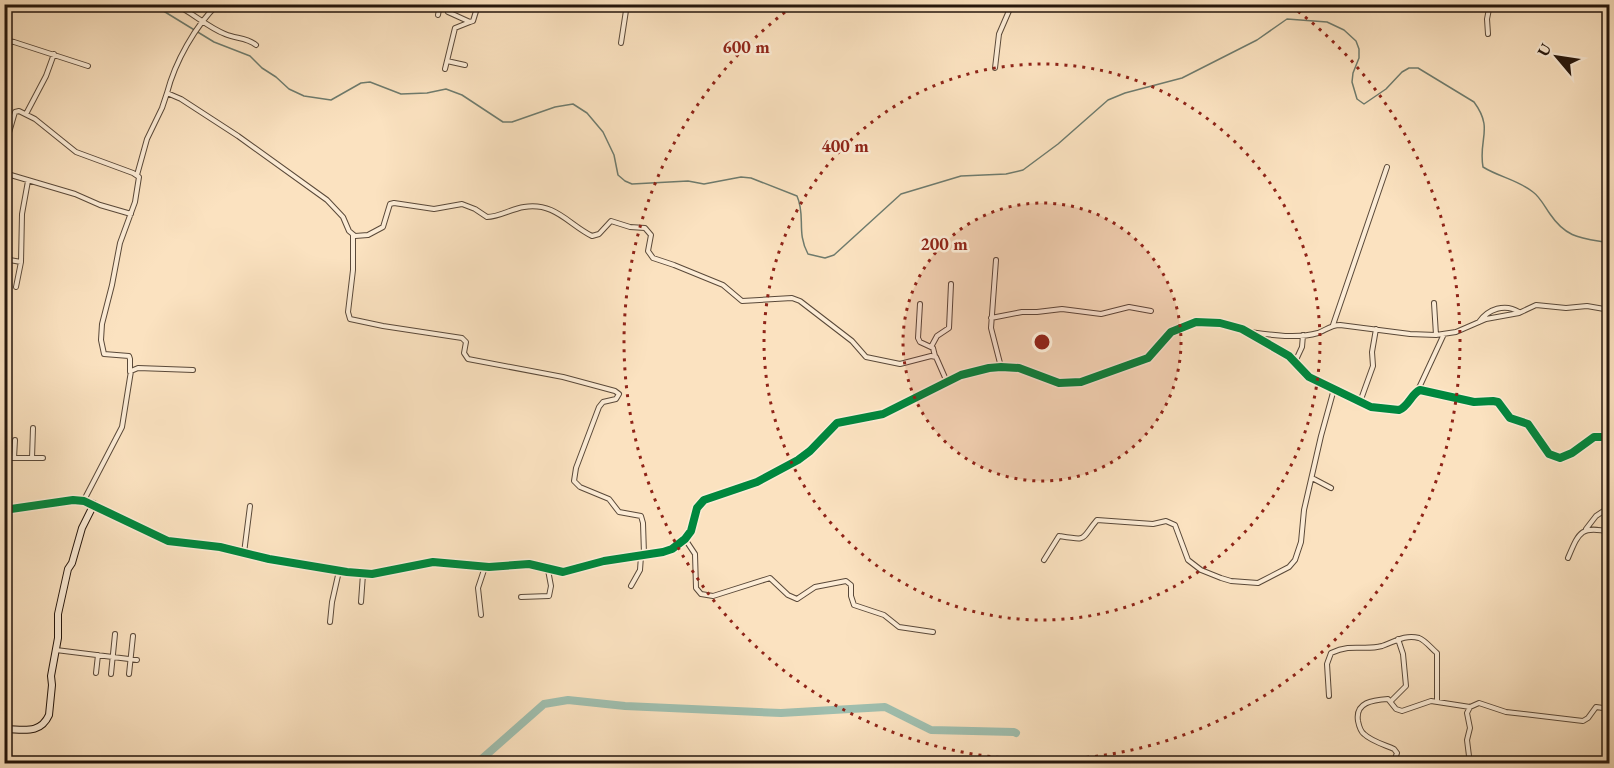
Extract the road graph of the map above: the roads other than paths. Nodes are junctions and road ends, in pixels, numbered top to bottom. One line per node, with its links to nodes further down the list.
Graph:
1 (174, 4): 11 (street)
2 (218, 4): 11 (street)
3 (440, 4): 10 (street)
4 (469, 4): 8 (street)
5 (627, 4): 14 (street)
6 (1011, 4): 21 (street)
7 (1490, 4): 13 (street)
8 (478, 6): 12 (street)
9 (448, 12): 12 (street)
10 (438, 15)
11 (204, 22): 16 (street); 23 (street)
12 (471, 22): 18 (street)
13 (1488, 34)
14 (621, 43)
15 (4, 45): 17 (street)
16 (256, 45)
17 (54, 54): 20 (street); 24 (street)
18 (447, 61): 19 (street); 22 (street)
19 (465, 65)
20 (88, 66)
21 (994, 68)
22 (445, 69)
23 (167, 93): 28 (street); 31 (street)
24 (26, 114): 25 (street); 28 (street)
25 (4, 150)
26 (1387, 166): 44 (street)
27 (4, 173): 29 (street)
28 (137, 175): 30 (street)
29 (28, 181): 30 (street); 34 (street)
30 (131, 214): 55 (street)
31 (353, 235): 51 (street); 78 (street)
32 (4, 259): 34 (street)
33 (996, 260): 42 (street)
34 (21, 262): 36 (street)
35 (951, 284): 50 (street)
36 (16, 287)
37 (1434, 303): 49 (street)
38 (920, 304): 50 (street)
39 (1610, 310): 41 (street)
40 (1151, 311): 42 (street)
41 (1519, 313): 43 (street); 43 (street)
42 (990, 318): 53 (street)
43 (1479, 322): 47 (street)
44 (1333, 325): 45 (street); 48 (street)
45 (1376, 329): 49 (street); 59 (street)
46 (1249, 332): 48 (street); 52 (street); 53 (street)
47 (1444, 334): 49 (street); 58 (street)
48 (1303, 335): 52 (street)
49 (1436, 335)
50 (931, 346): 51 (street)
51 (935, 356): 56 (street)
52 (1295, 362): 57 (street)
53 (1001, 367): 56 (street)
54 (193, 370): 55 (street)
55 (130, 372): 69 (street)
56 (947, 382): 76 (street)
57 (1334, 388): 59 (street); 67 (street)
58 (1418, 390): 59 (street); 61 (street)
59 (1360, 402)
60 (33, 428): 65 (street)
61 (1610, 436)
62 (15, 440): 64 (street)
63 (4, 458): 64 (street)
64 (14, 458): 65 (street)
65 (32, 458): 66 (street)
66 (43, 458)
67 (1312, 478): 68 (street); 80 (street)
68 (1331, 488)
69 (84, 501): 70 (street); 73 (street)
70 (94, 504): 77 (street); 94 (street)
71 (250, 506): 77 (street)
72 (1608, 508): 74 (street)
73 (4, 510)
74 (1586, 529): 75 (street); 79 (street)
75 (1610, 532)
76 (685, 540): 78 (street); 90 (street)
77 (244, 553): 83 (street)
78 (643, 555): 82 (street); 85 (street)
79 (1569, 558)
80 (1044, 560)
81 (486, 567): 82 (street); 84 (street); 88 (street)
82 (548, 570): 86 (street)
83 (339, 571): 84 (street); 89 (street)
84 (363, 574): 87 (street)
85 (632, 586)
86 (521, 597)
87 (361, 602)
88 (481, 615)
89 (330, 622)
90 (933, 632)
91 (115, 634): 96 (street)
92 (133, 636): 97 (street)
93 (1398, 639): 102 (street); 103 (street); 104 (street)
94 (56, 650): 95 (street); 107 (street)
95 (98, 655): 96 (street); 99 (street)
96 (113, 657): 97 (street); 100 (street)
97 (131, 659): 98 (street); 101 (street)
98 (137, 660)
99 (96, 674)
100 (111, 674)
101 (129, 674)
102 (1329, 696)
103 (1390, 701): 104 (street); 108 (street)
104 (1437, 701): 105 (street)
105 (1470, 707): 106 (street); 109 (street)
106 (1610, 709)
107 (4, 729)
108 (1393, 764)
109 (1470, 764)

